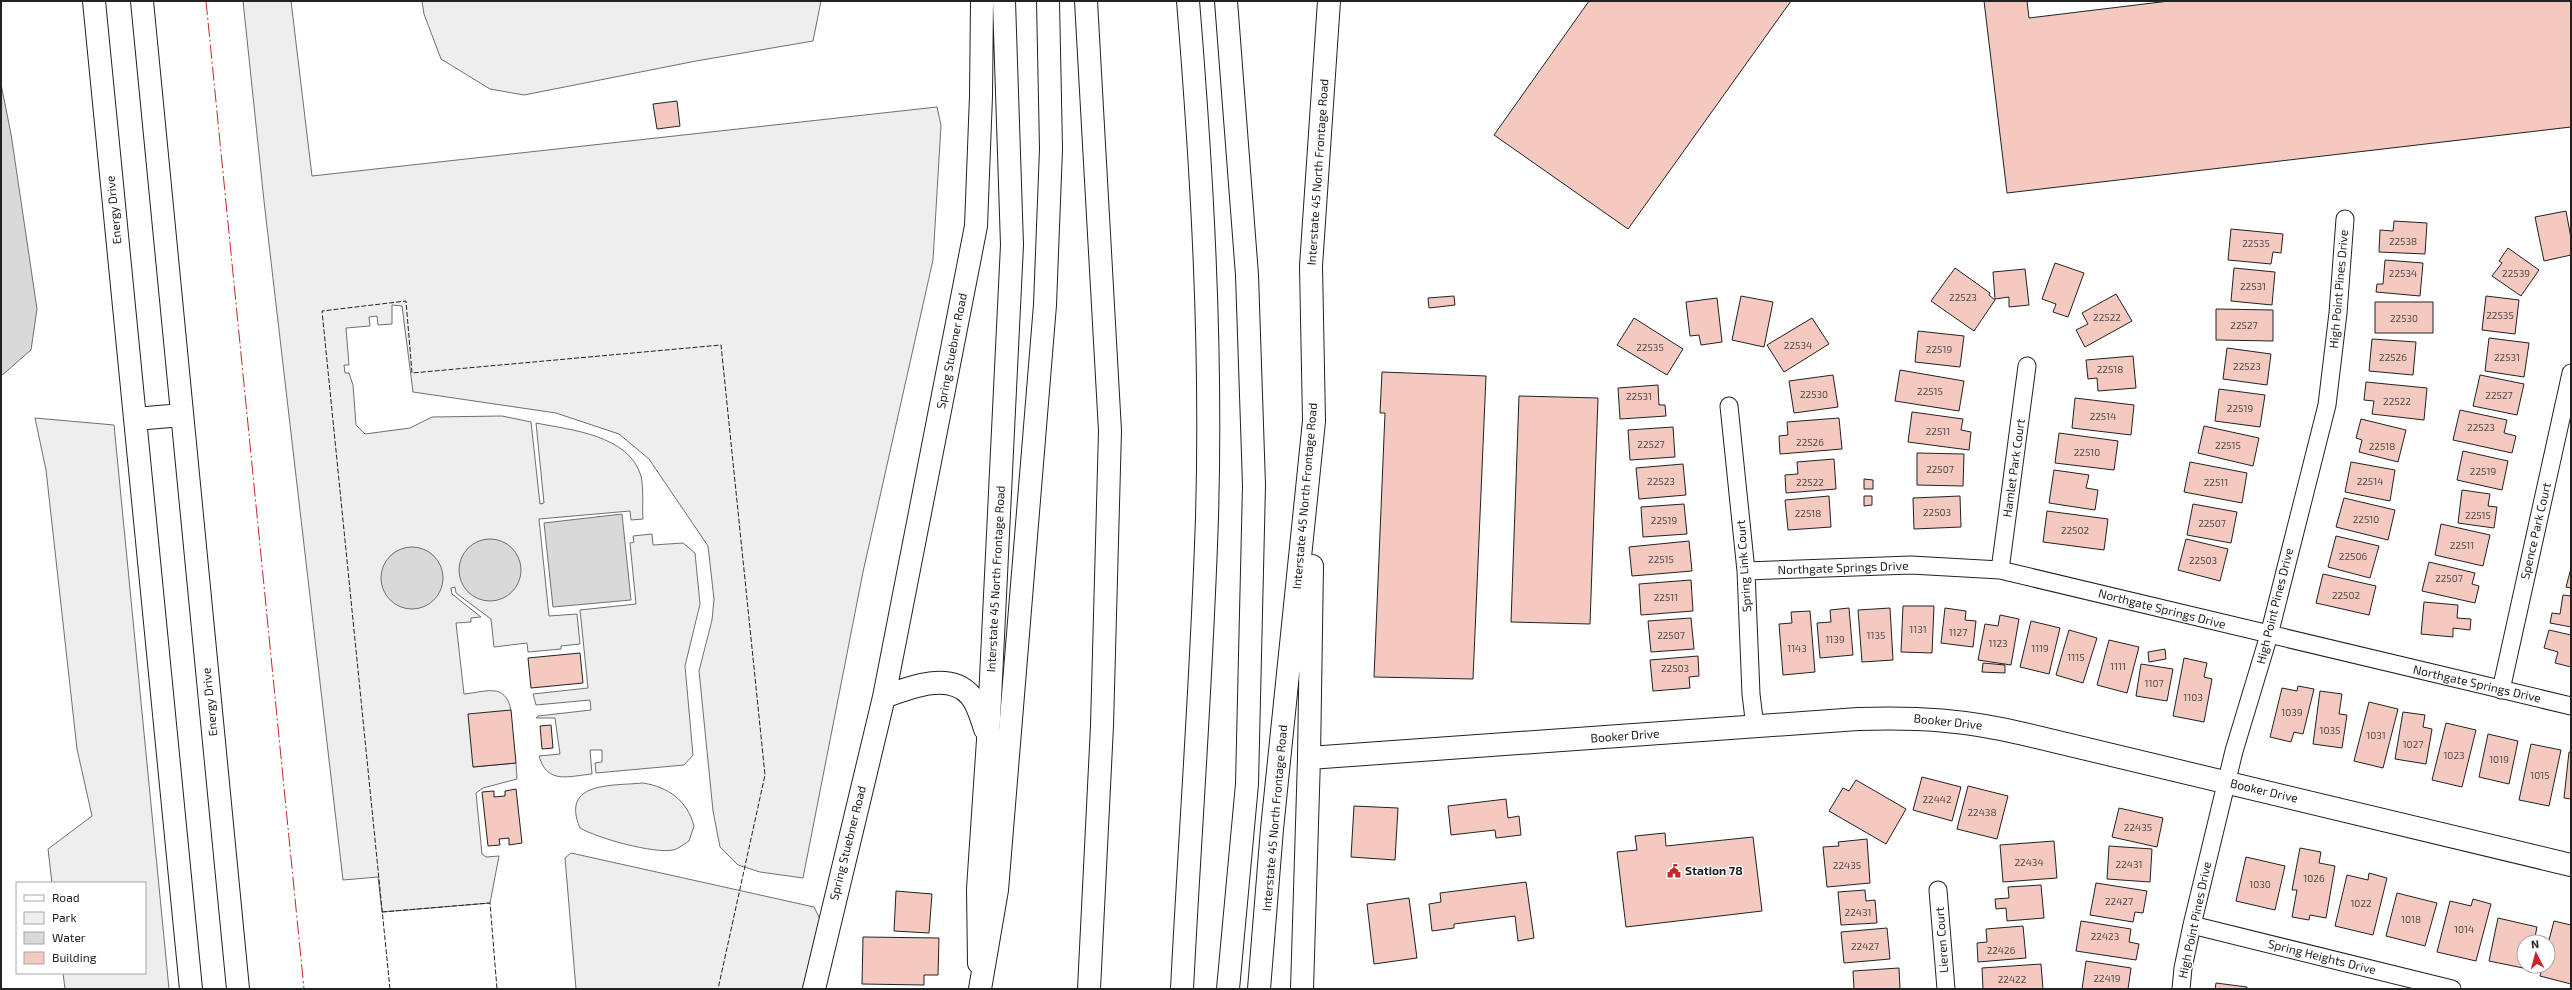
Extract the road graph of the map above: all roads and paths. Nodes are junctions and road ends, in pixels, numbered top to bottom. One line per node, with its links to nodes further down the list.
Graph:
1 (94, 1): 15 (main road, Energy Drive)
2 (142, 1): 14 (main road, Energy Drive)
3 (982, 1): 21 (main road, Spring Stuebner Road)
4 (1004, 1): 24 (main road, Interstate 45 North Frontage Road)
5 (1048, 1): 33 (main road)
6 (1086, 1): 34 (main road)
7 (1188, 1): 35 (main road)
8 (1226, 1): 36 (main road)
9 (1329, 1): 16 (main road, Interstate 45 North Frontage Road)
10 (2345, 219): 19 (street, High Point Pines Drive)
11 (2027, 366): 17 (street, Hamlet Park Court)
12 (2571, 372): 20 (street, Spence Park Court)
13 (1729, 406): 18 (street, Spring Link Court)
14 (182, 415): 15 (main road); 31 (main road, Energy Drive)
15 (135, 419): 30 (main road, Energy Drive)
16 (1314, 421): 25 (main road); 37 (main road, Interstate 45 North Frontage Road)
17 (2000, 570): 18 (street, Northgate Springs Drive); 19 (street, Northgate Springs Drive)
18 (1746, 571): 23 (street, Spring Link Court)
19 (2269, 635): 20 (street, Northgate Springs Drive); 26 (street, High Point Pines Drive)
20 (2501, 690): 22 (street, Northgate Springs Drive)
21 (884, 697): 24 (main road); 32 (main road, Spring Stuebner Road)
22 (2571, 706)
23 (1754, 727): 25 (main road, Booker Drive); 26 (main road, Booker Drive)
24 (988, 740): 33 (main road, Interstate 45 North Frontage Road)
25 (1309, 758): 38 (main road)
26 (2226, 782): 27 (main road, Booker Drive); 29 (street, High Point Pines Drive)
27 (2571, 865)
28 (1938, 890): 39 (street, Lieren Court)
29 (2192, 925): 40 (street, High Point Pines Drive); 41 (street, Spring Heights Drive)
30 (191, 989)
31 (238, 989)
32 (814, 989)
33 (979, 989)
34 (1089, 989)
35 (1182, 989)
36 (1228, 989)
37 (1259, 989)
38 (1302, 989)
39 (1946, 989)
40 (2181, 989)
41 (2452, 989)

